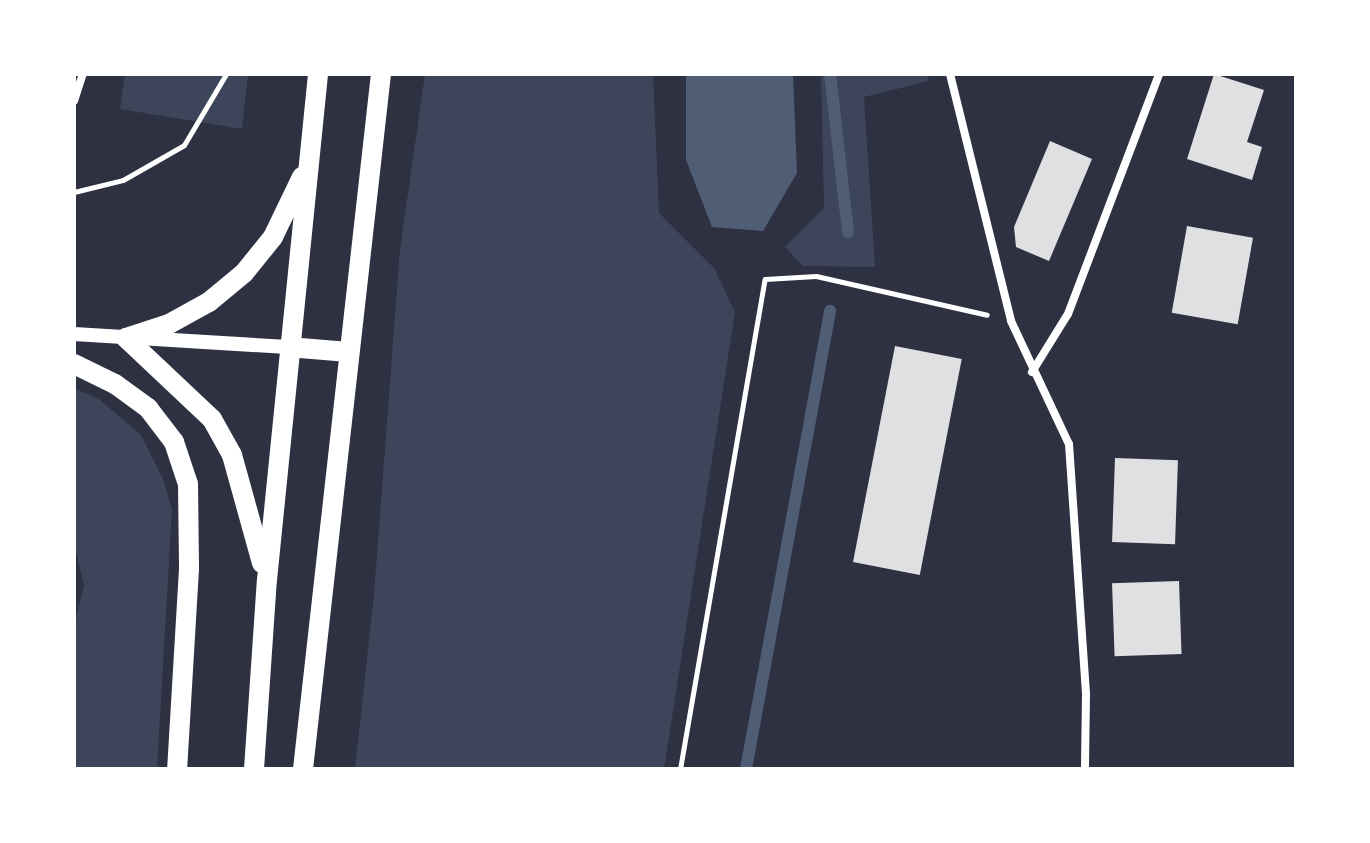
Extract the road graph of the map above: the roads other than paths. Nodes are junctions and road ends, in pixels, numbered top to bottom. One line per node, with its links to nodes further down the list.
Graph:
1 (83, 74): 6 (street)
2 (318, 74): 7 (main road)
3 (381, 74): 11 (main road)
4 (950, 74): 13 (street)
5 (1159, 74): 13 (street)
6 (74, 101)
7 (310, 154): 9 (main road); 10 (main road)
8 (74, 334): 9 (street)
9 (126, 338): 10 (street); 14 (main road)
10 (288, 347): 11 (main road); 14 (main road)
11 (349, 352): 17 (main road)
12 (74, 364): 15 (main road)
13 (1032, 372): 18 (street)
14 (267, 580): 16 (main road)
15 (177, 769)
16 (254, 769)
17 (303, 769)
18 (1085, 769)

